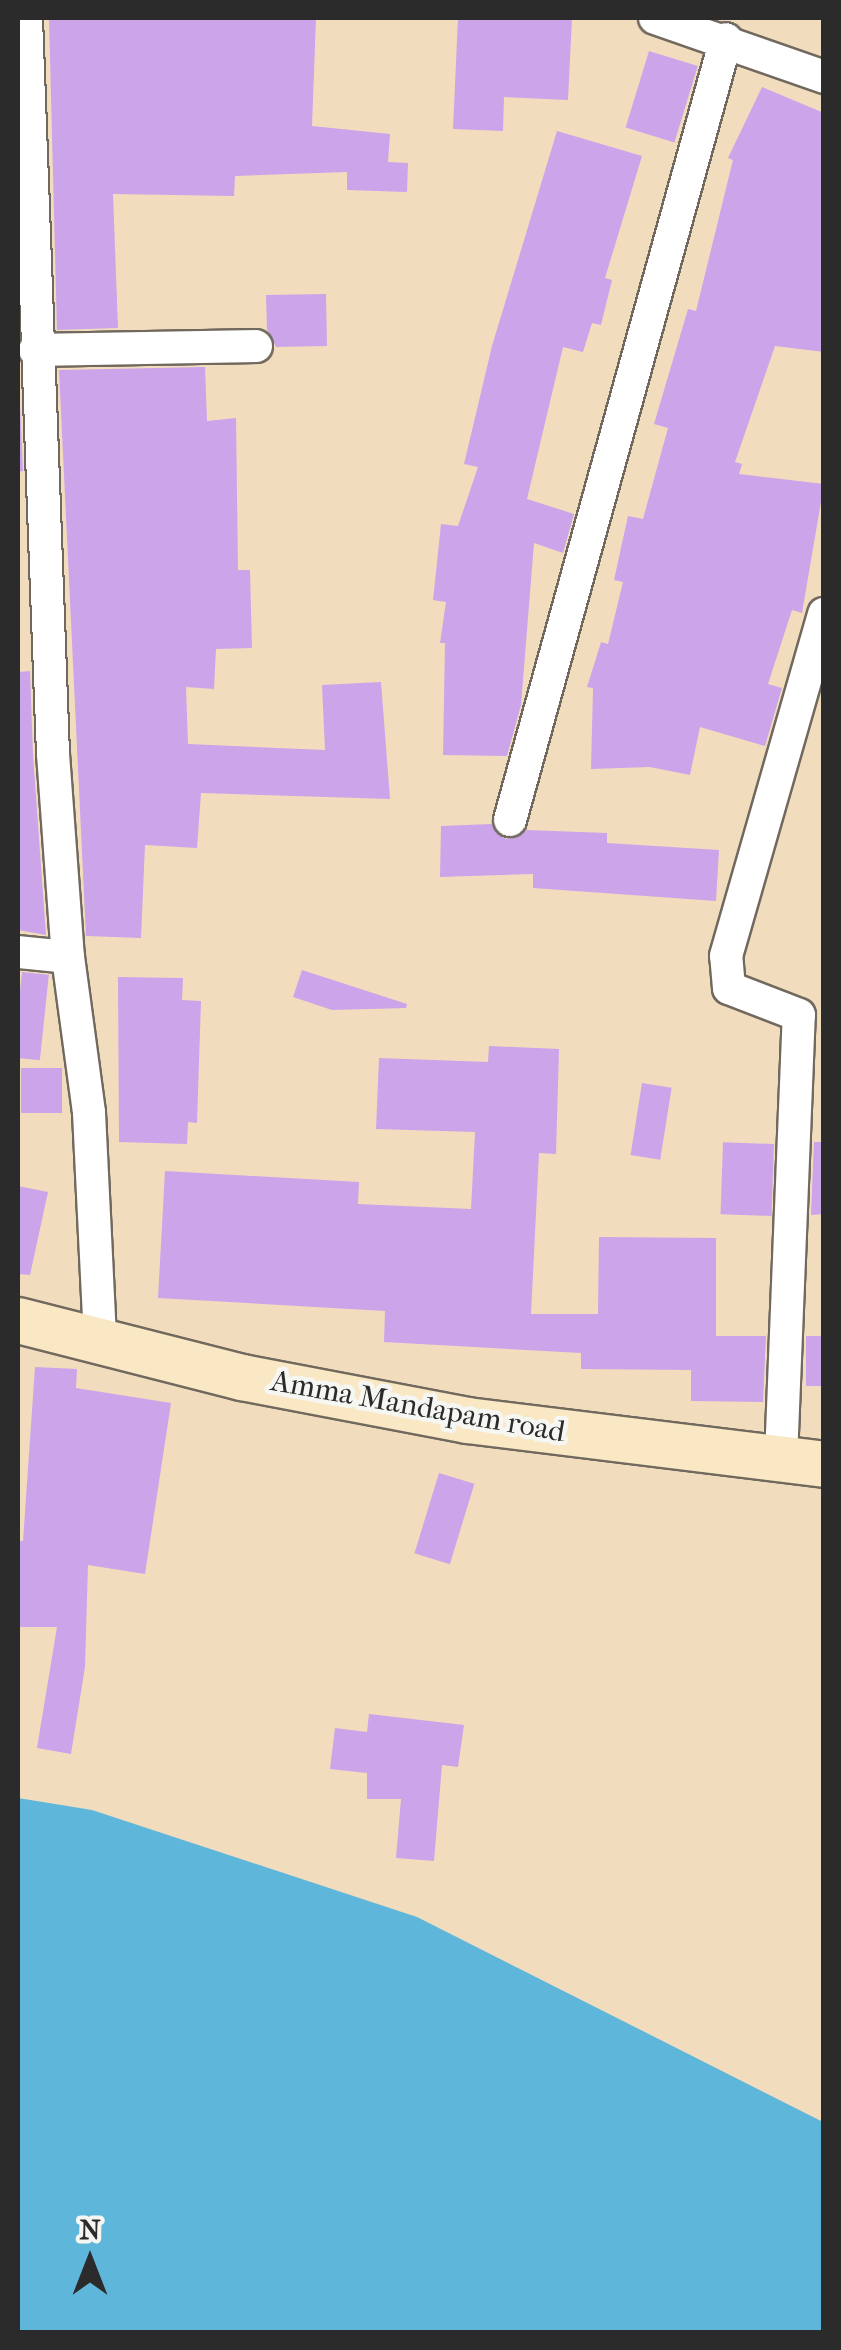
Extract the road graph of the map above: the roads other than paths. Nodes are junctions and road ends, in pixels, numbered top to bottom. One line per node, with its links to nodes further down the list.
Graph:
1 (26, 18): 6 (street)
2 (655, 18): 3 (street)
3 (726, 39): 4 (street); 8 (street)
4 (824, 77)
5 (256, 346): 6 (street)
6 (35, 350): 10 (street)
7 (824, 614): 13 (street)
8 (510, 820)
9 (18, 952): 10 (street)
10 (68, 957): 12 (street)
11 (18, 1320): 12 (main road, Amma Mandapam road)
12 (100, 1340): 13 (main road, Amma Mandapam road)
13 (802, 1461)

